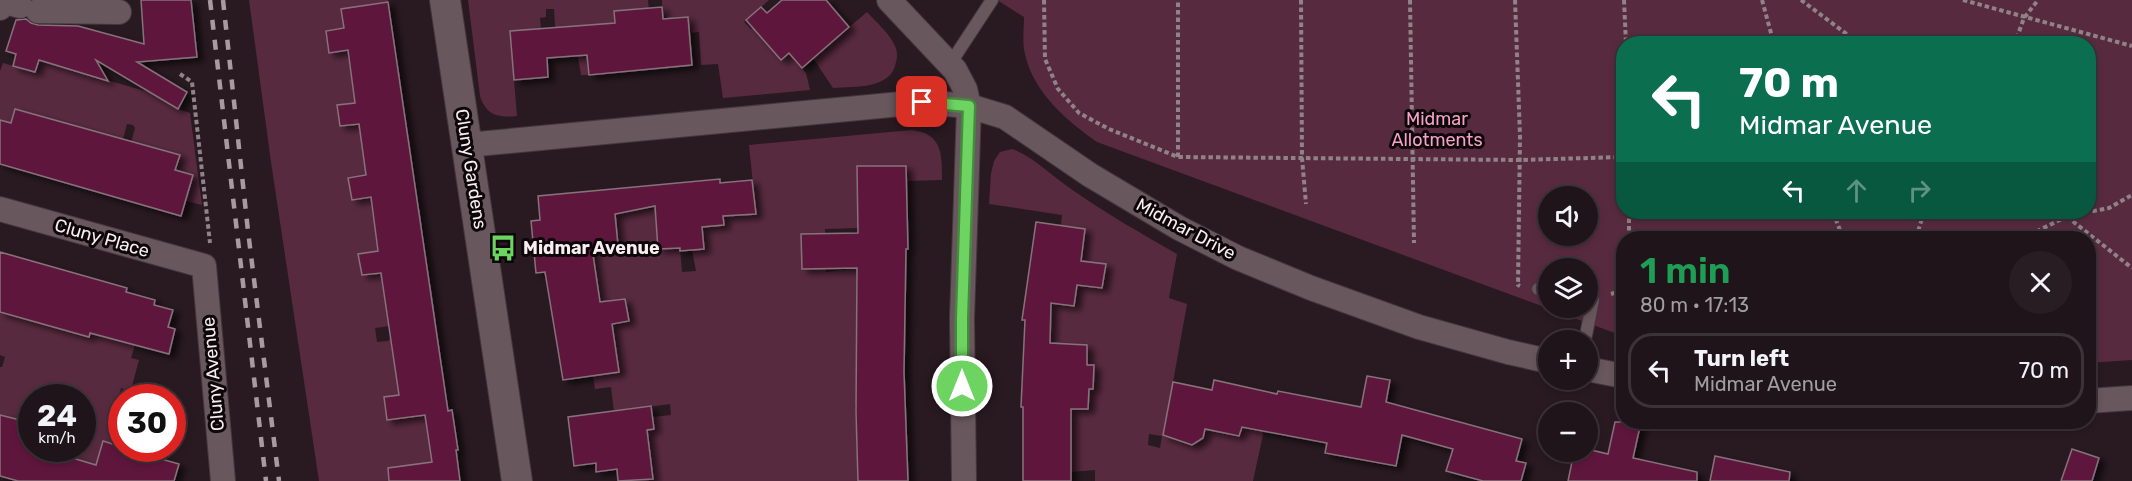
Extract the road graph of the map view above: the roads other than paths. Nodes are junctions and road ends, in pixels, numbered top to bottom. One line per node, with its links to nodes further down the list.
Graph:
1 (445, 0): 8 (street, Cluny Gardens)
2 (889, 0): 6 (street)
3 (992, 0): 6 (lane)
4 (19, 8): 5 (street)
5 (119, 12)
6 (950, 63): 7 (street)
7 (969, 106): 8 (street); 11 (street, Midmar Drive); 18 (street)
8 (467, 145): 17 (street, Cluny Gardens)
9 (0, 209): 10 (street, Cluny Place)
10 (204, 266): 16 (street, Cluny Avenue)
11 (1538, 359)
12 (1598, 371): 13 (street)
13 (1616, 375)
14 (2132, 398): 15 (street)
15 (2096, 400)
16 (223, 481)
17 (517, 481)
18 (964, 481)

